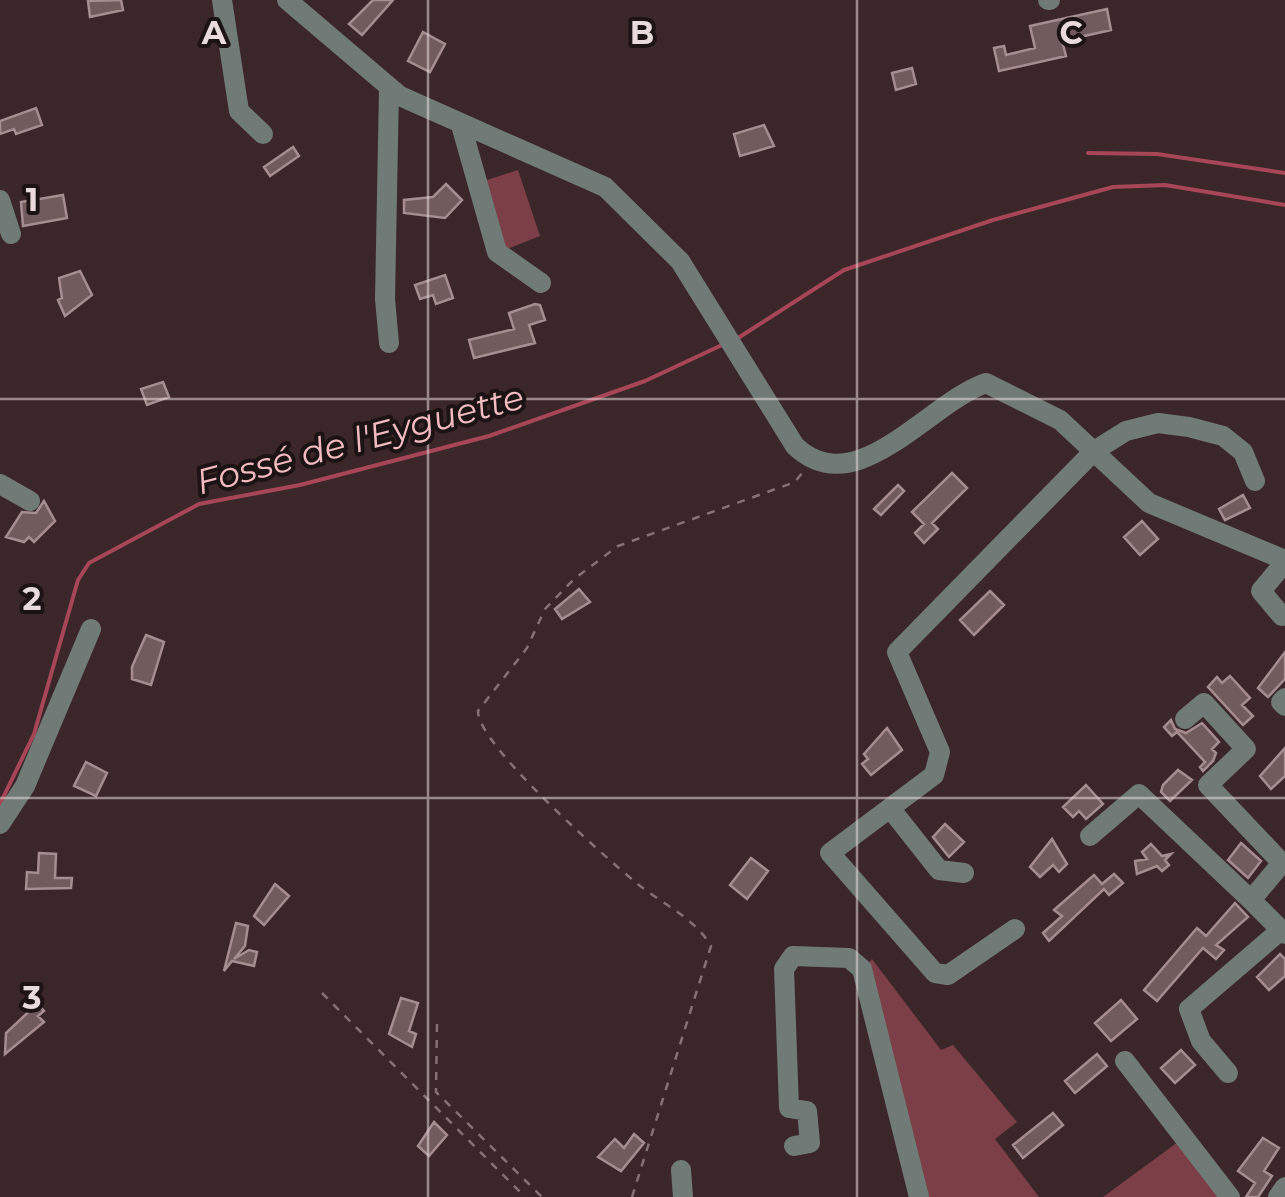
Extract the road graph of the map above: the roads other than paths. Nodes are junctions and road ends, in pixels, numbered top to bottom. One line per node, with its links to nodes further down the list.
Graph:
1 (222, 0): 5 (street)
2 (287, 0): 3 (street)
3 (388, 89): 4 (street); 9 (street)
4 (460, 124): 8 (street); 10 (street)
5 (263, 134)
6 (0, 200): 7 (street)
7 (12, 234)
8 (541, 283)
9 (389, 342)
10 (1094, 452): 11 (street); 14 (street); 20 (street)
11 (1255, 481)
12 (0, 484): 13 (street)
13 (30, 501)
14 (1285, 561): 15 (street)
15 (1282, 616)
16 (91, 629): 21 (street)
17 (1285, 698): 18 (street)
18 (1285, 706)
19 (1185, 719): 23 (street)
20 (890, 808): 24 (street); 26 (street)
21 (0, 824)
22 (1090, 836): 25 (street)
23 (1284, 861): 25 (street)
24 (964, 873)
25 (1251, 900): 27 (street)
26 (1016, 929)
27 (1283, 932): 29 (street)
28 (1125, 1061): 35 (street)
29 (1228, 1074)
30 (794, 1146): 34 (street)
31 (681, 1170): 33 (street)
32 (1285, 1187): 36 (street)
33 (683, 1197)
34 (920, 1197)
35 (1230, 1197)
36 (1278, 1197)

